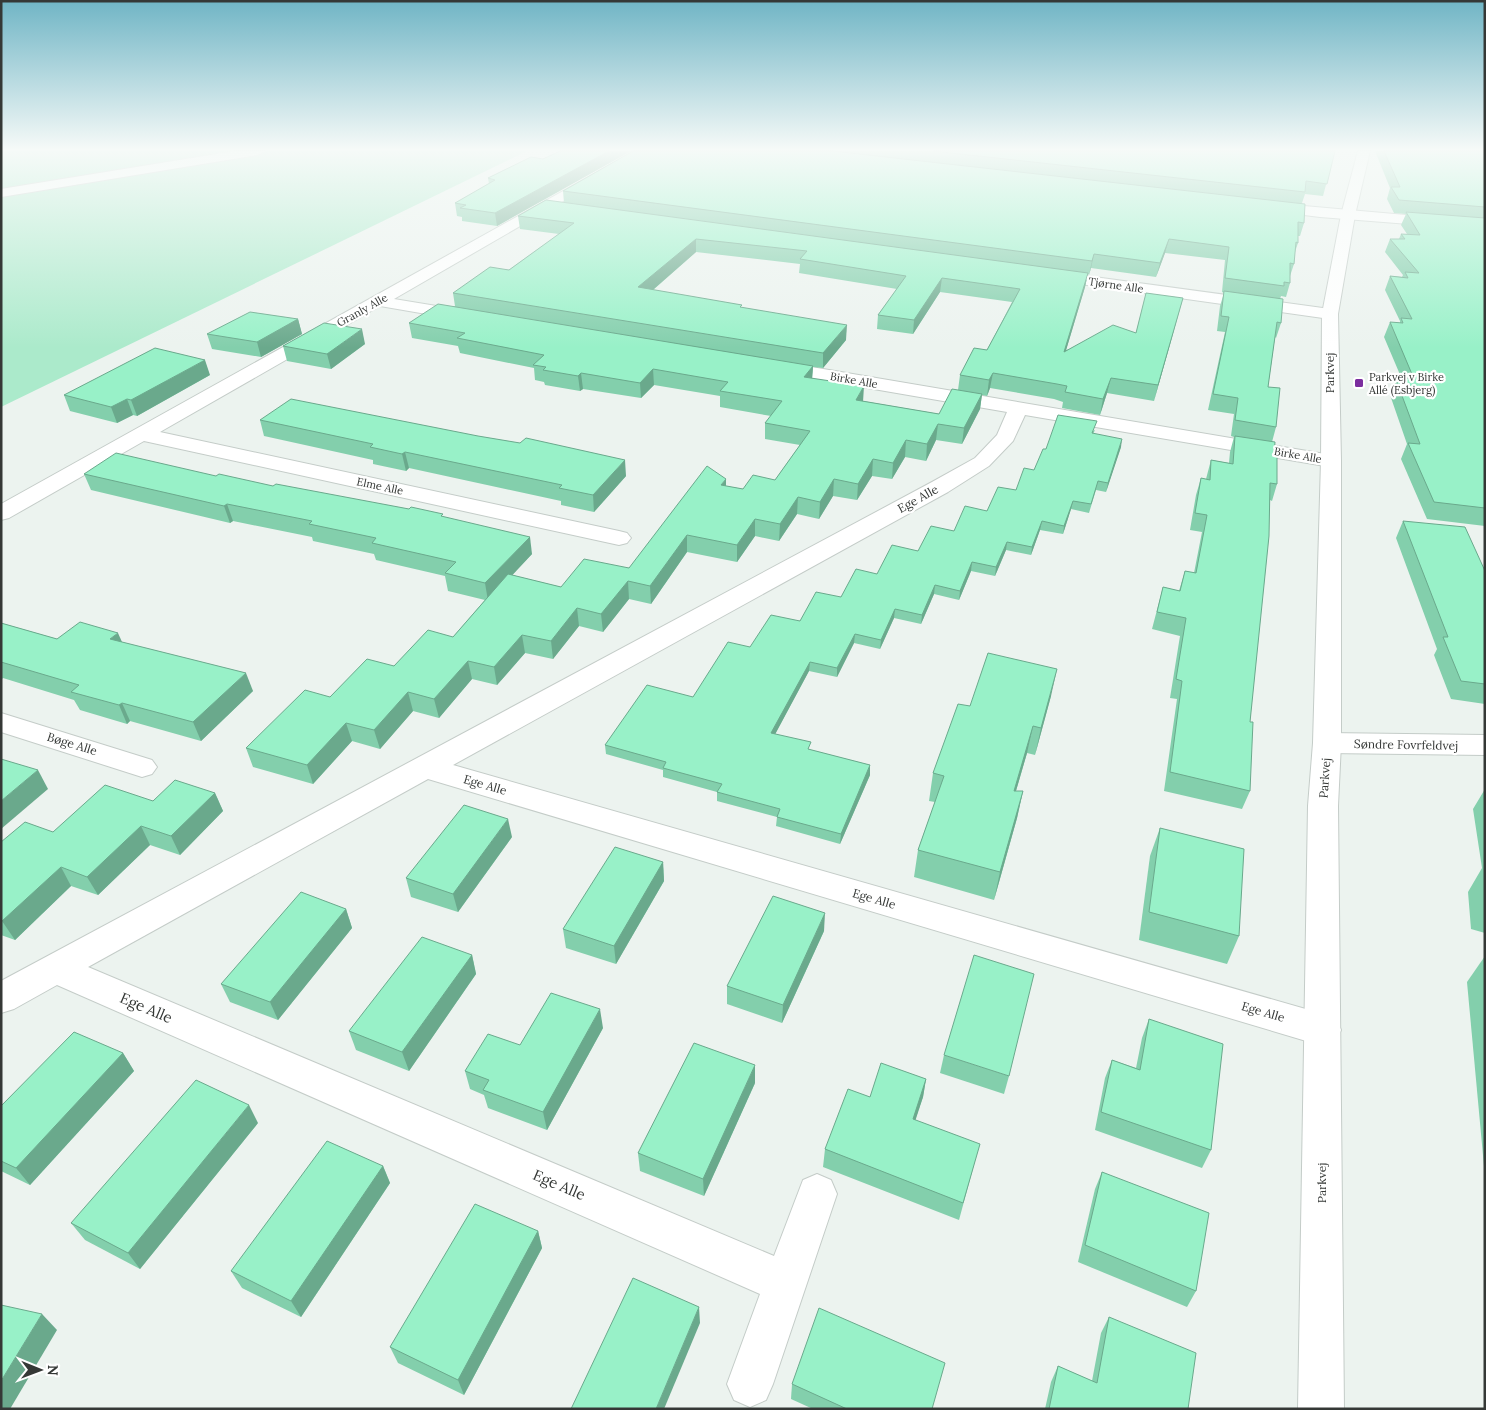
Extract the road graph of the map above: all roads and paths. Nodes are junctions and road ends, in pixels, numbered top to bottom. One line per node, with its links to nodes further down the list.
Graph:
1 (527, 217): 6 (street, Granly Alle)
2 (1348, 217): 7 (street, Parkvej)
3 (1370, 217): 4 (street)
4 (1485, 226)
5 (1039, 274): 7 (street, Tjørne Alle)
6 (377, 300): 8 (street); 11 (street, Granly Alle)
7 (1330, 314): 12 (street, Parkvej)
8 (484, 318)
9 (755, 364): 10 (street, Birke Alle)
10 (1018, 408): 12 (street, Birke Alle); 19 (street, Ege Alle)
11 (142, 434): 13 (street, Granly Alle); 14 (street, Elme Alle)
12 (1331, 461): 16 (street, Parkvej)
13 (1, 513)
14 (619, 538)
15 (1, 722): 18 (street, Bøge Alle)
16 (1328, 743): 17 (street, Søndre Fovrfeldvej); 22 (street, Parkvej)
17 (1485, 745)
18 (142, 767)
19 (426, 768): 20 (street, Ege Alle); 22 (street, Ege Alle)
20 (56, 969): 21 (street, Ege Alle); 24 (street, Ege Alle)
21 (1, 998)
22 (1323, 1030): 26 (street, Parkvej)
23 (817, 1194): 24 (street)
24 (786, 1284): 25 (street)
25 (750, 1384)
26 (1321, 1409)

